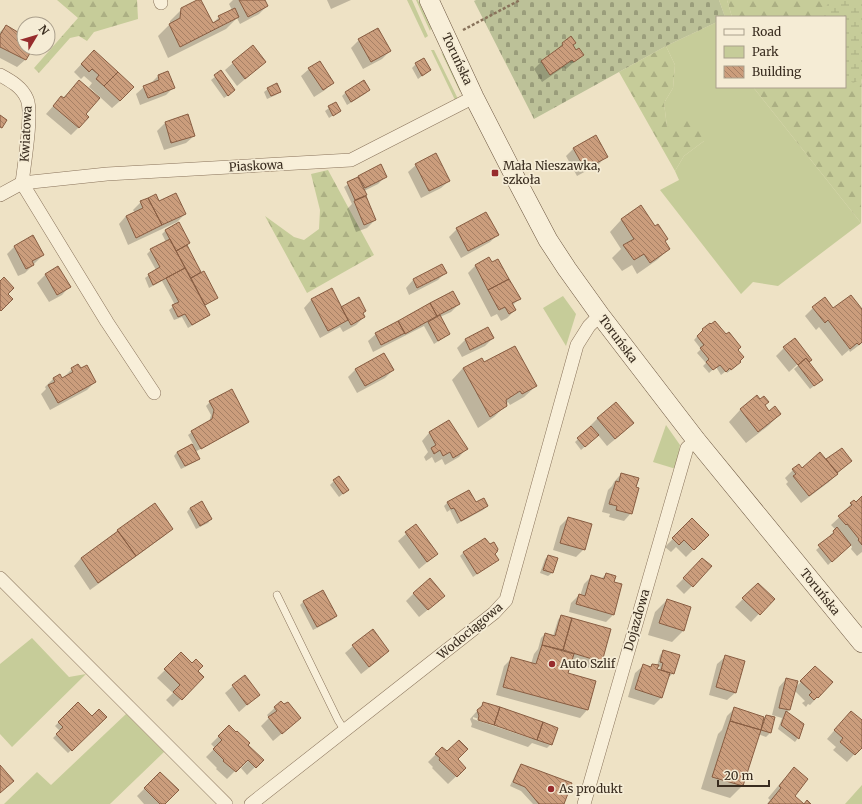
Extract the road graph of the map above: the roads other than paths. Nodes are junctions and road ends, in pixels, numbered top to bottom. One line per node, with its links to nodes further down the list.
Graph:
1 (429, 0): 3 (main road, Toruńska)
2 (0, 75): 4 (street, Kwiatowa)
3 (474, 97): 4 (street, Piaskowa); 6 (main road, Toruńska)
4 (22, 183): 5 (street, Piaskowa); 7 (street)
5 (0, 195)
6 (600, 315): 8 (main road, Toruńska); 12 (street, Wodociągowa)
7 (154, 393)
8 (696, 440): 11 (main road, Toruńska); 15 (street, Dojazdowa)
9 (0, 578): 13 (street)
10 (277, 595): 12 (lane)
11 (862, 643)
12 (345, 731): 14 (street, Wodociągowa)
13 (226, 804)
14 (251, 804)
15 (584, 804)

